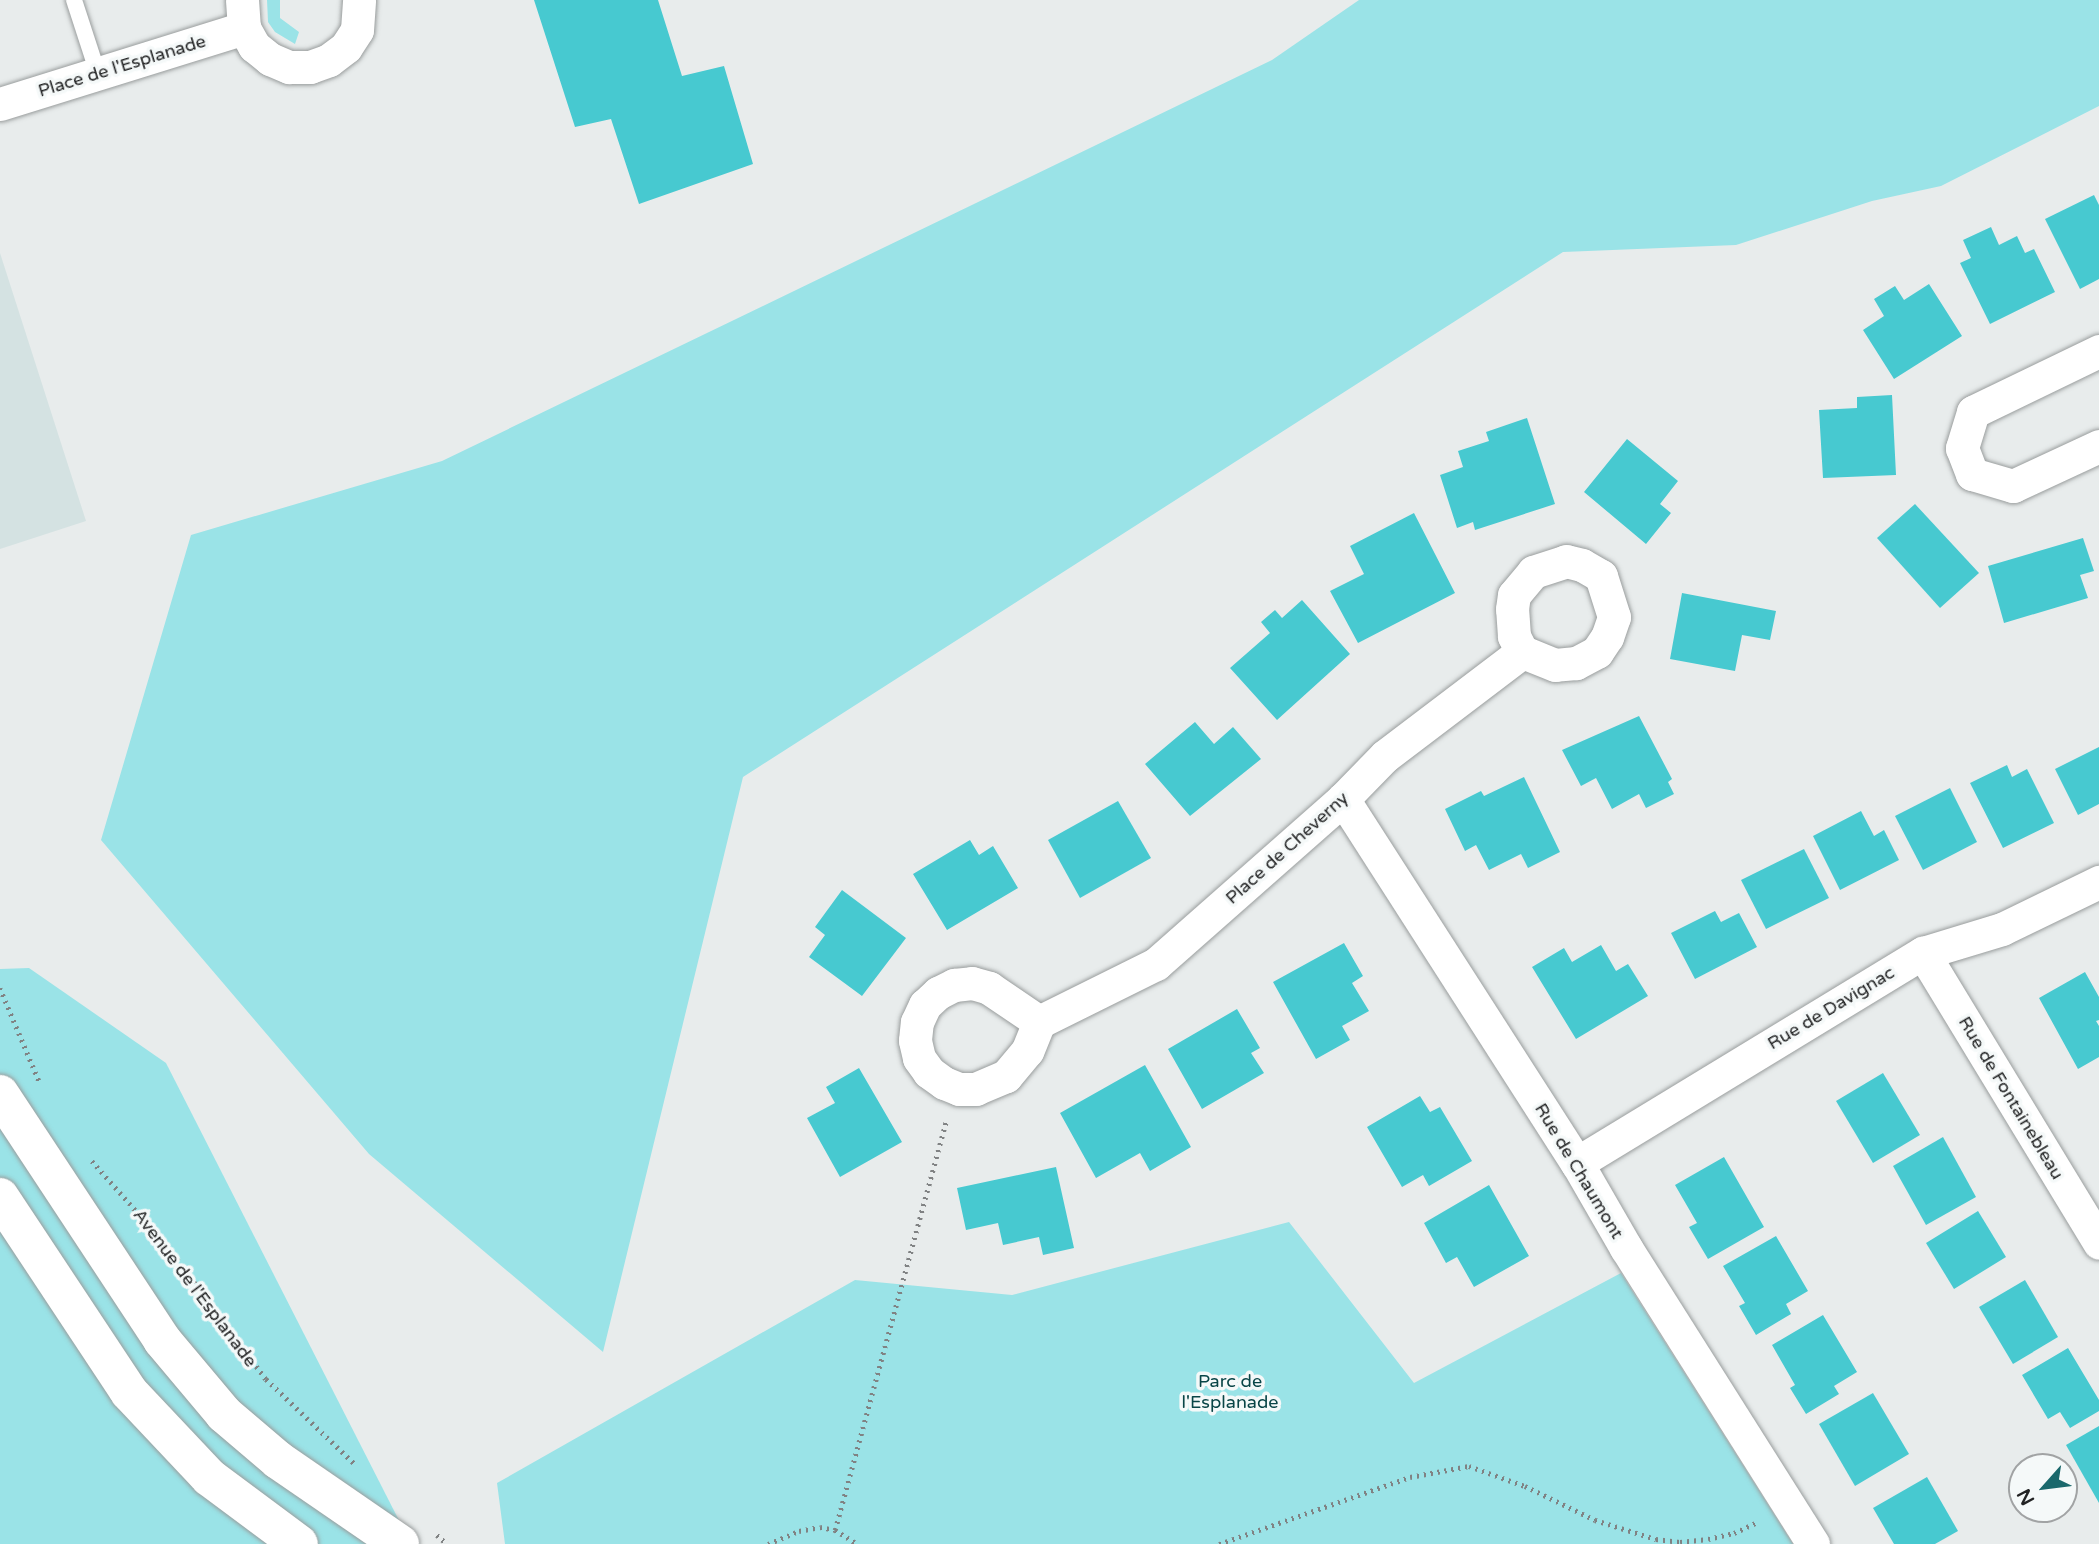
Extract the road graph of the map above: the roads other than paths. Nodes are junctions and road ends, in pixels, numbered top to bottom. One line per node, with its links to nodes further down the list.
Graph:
1 (74, 0): 4 (lane)
2 (359, 0): 3 (street, Place de l'Esplanade)
3 (243, 14): 4 (street, Place de l'Esplanade)
4 (98, 74): 5 (street, Place de l'Esplanade)
5 (0, 104)
6 (2099, 351): 7 (street)
7 (2099, 446)
8 (1522, 652): 9 (street, Place de Cheverny)
9 (1343, 799): 12 (street, Place de Cheverny); 14 (street, Rue de Chaumont)
10 (2099, 883): 11 (street, Rue de Davignac)
11 (1923, 953): 14 (street, Rue de Davignac); 16 (street, Rue de Fontainebleau)
12 (1039, 1022)
13 (0, 1094): 17 (street)
14 (1577, 1163): 19 (street, Rue de Chaumont)
15 (0, 1197): 18 (street)
16 (2099, 1242)
17 (416, 1537)
18 (299, 1544)
19 (1813, 1544)

